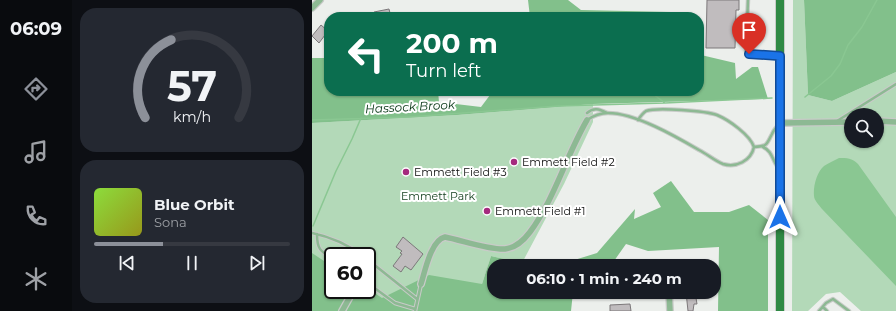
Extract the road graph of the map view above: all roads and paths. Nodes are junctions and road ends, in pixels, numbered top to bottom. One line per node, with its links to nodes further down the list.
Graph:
1 (320, 0): 4 (street)
2 (748, 0): 5 (lane)
3 (780, 0): 5 (main road)
4 (312, 8)
5 (780, 56): 15 (main road)
6 (896, 84): 12 (lane)
7 (587, 113): 8 (lane)
8 (608, 113): 9 (lane); 10 (lane)
9 (587, 120): 24 (street)
10 (638, 120): 16 (lane); 16 (lane)
11 (884, 121): 14 (street)
12 (835, 122): 13 (street); 15 (street)
13 (844, 122)
14 (896, 122)
15 (780, 123): 17 (lane); 18 (main road)
16 (754, 147): 17 (lane)
17 (763, 147): 18 (lane)
18 (780, 169): 33 (main road)
19 (312, 233): 20 (lane)
20 (317, 234): 21 (lane); 22 (lane)
21 (348, 247)
22 (324, 252)
23 (376, 266): 27 (lane)
24 (421, 284): 27 (lane)
25 (376, 290): 30 (lane)
26 (349, 299): 31 (street)
27 (417, 299): 30 (lane)
28 (669, 299): 32 (street)
29 (823, 307): 34 (lane); 35 (lane); 36 (lane)
30 (415, 310)
31 (342, 311)
32 (670, 311)
33 (780, 311)
34 (819, 311)
35 (827, 311)
36 (849, 311)

